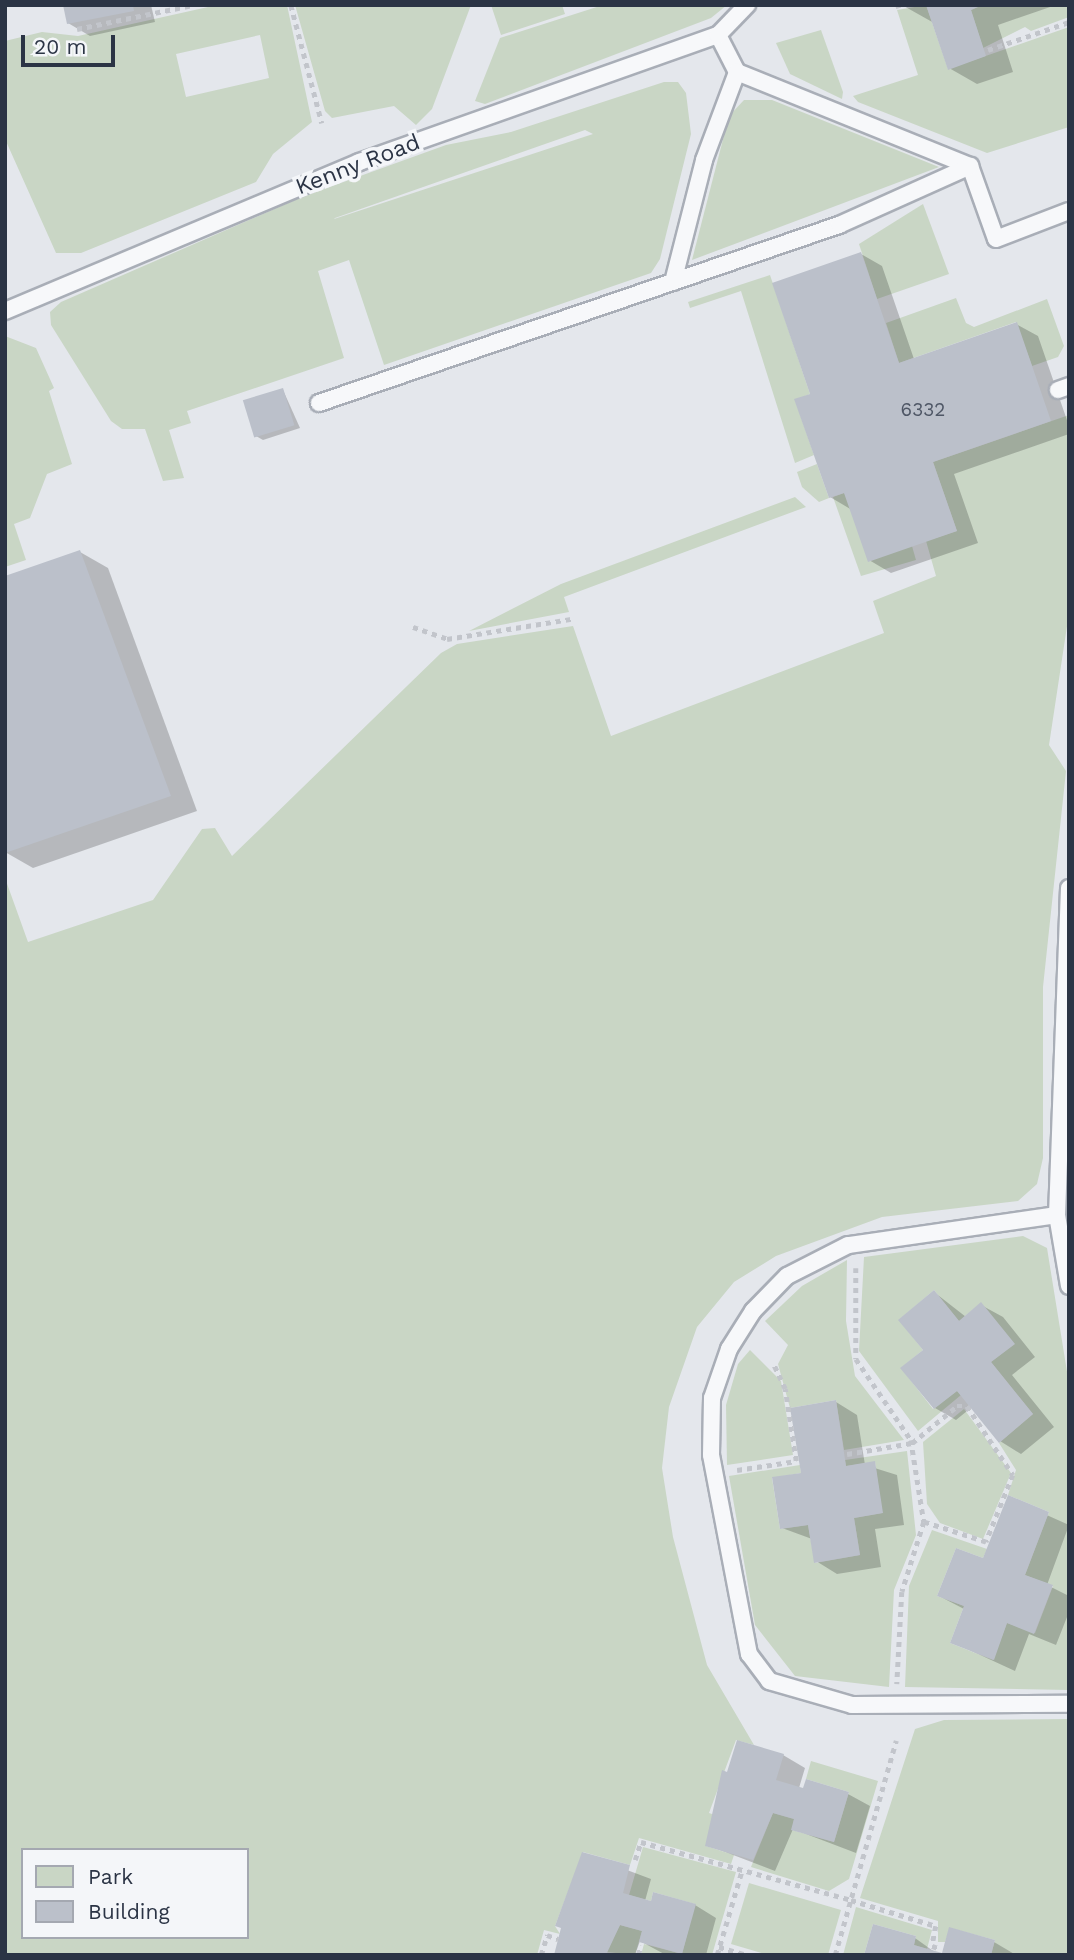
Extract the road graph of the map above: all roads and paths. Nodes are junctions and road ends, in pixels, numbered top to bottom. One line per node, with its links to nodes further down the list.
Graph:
1 (192, 5): 5 (path)
2 (291, 5): 9 (path)
3 (747, 5): 6 (lane)
4 (1069, 22): 7 (path)
5 (77, 29)
6 (718, 35): 8 (lane); 13 (lane, Kenny Road)
7 (988, 50)
8 (737, 72): 10 (lane); 12 (lane)
9 (322, 123)
10 (970, 166): 11 (lane); 12 (lane)
11 (1069, 211)
12 (673, 282): 14 (lane)
13 (5, 311)
14 (318, 403)
15 (571, 620): 16 (path)
16 (413, 626)
17 (1069, 888): 18 (lane)
18 (1057, 1215): 20 (lane); 27 (lane)
19 (856, 1260): 22 (path)
20 (1069, 1286)
21 (774, 1365): 24 (path)
22 (912, 1443): 23 (path); 25 (path); 25 (path)
23 (847, 1454)
24 (729, 1471)
25 (924, 1522): 26 (path)
26 (897, 1685)
27 (1069, 1704)
28 (896, 1741): 31 (path)
29 (635, 1860): 30 (path)
30 (742, 1870): 31 (path); 34 (path)
31 (851, 1900): 35 (path); 40 (path)
32 (558, 1939): 36 (path)
33 (641, 1945): 37 (path)
34 (719, 1947): 38 (path); 39 (path)
35 (941, 1949)
36 (541, 1955)
37 (638, 1955)
38 (716, 1955)
39 (747, 1955)
40 (835, 1955)

